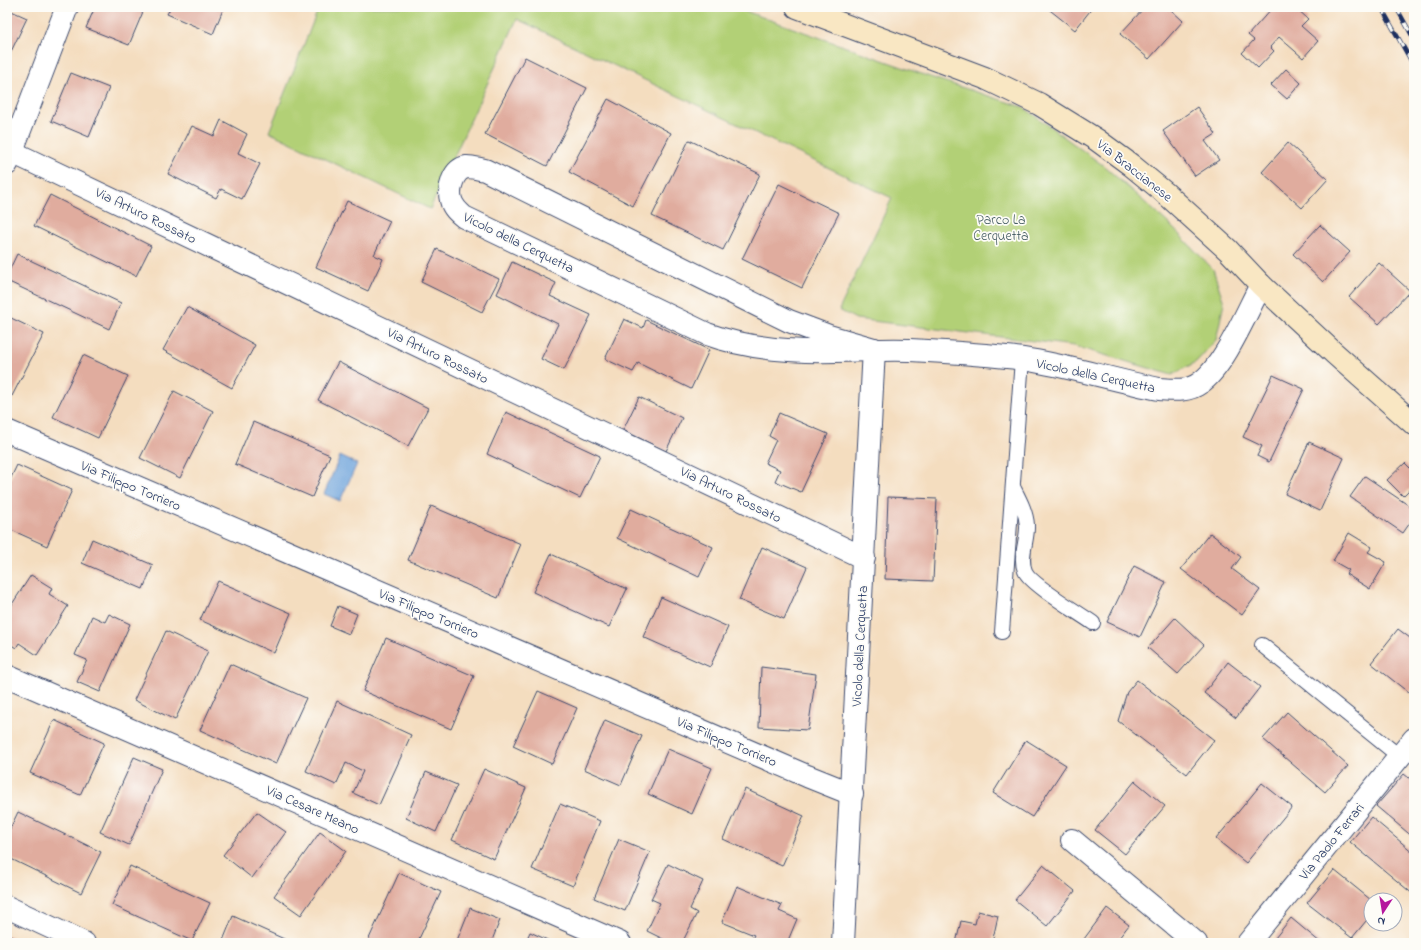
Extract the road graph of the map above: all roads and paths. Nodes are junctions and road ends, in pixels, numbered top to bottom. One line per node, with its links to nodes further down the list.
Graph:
1 (67, 7): 4 (street)
2 (797, 7): 3 (street, Via Braccianese)
3 (834, 13): 5 (street, Via Braccianese)
4 (10, 158): 11 (street, Via Arturo Rossato)
5 (1261, 285): 7 (street, Vicolo della Cerquetta); 8 (street, Via Braccianese)
6 (874, 349): 6 (street, Vicolo della Cerquetta); 7 (street, Vicolo della Cerquetta); 11 (street, Vicolo della Cerquetta)
7 (1022, 359): 10 (lane)
8 (1414, 424)
9 (7, 431): 18 (street, Via Filippo Torriero)
10 (1013, 487): 12 (lane); 13 (lane)
11 (864, 558): 18 (street, Vicolo della Cerquetta)
12 (1094, 623)
13 (1002, 632)
14 (1262, 645): 17 (lane)
15 (7, 676): 22 (street, Via Cesare Meano)
16 (1414, 739): 17 (street, Via Paolo Ferrari)
17 (1400, 756): 25 (street, Via Paolo Ferrari)
18 (852, 794): 23 (street, Vicolo della Cerquetta)
19 (1072, 840): 24 (street)
20 (7, 907): 21 (street)
21 (84, 943)
22 (620, 943)
23 (843, 943)
24 (1196, 943)
25 (1248, 943)

